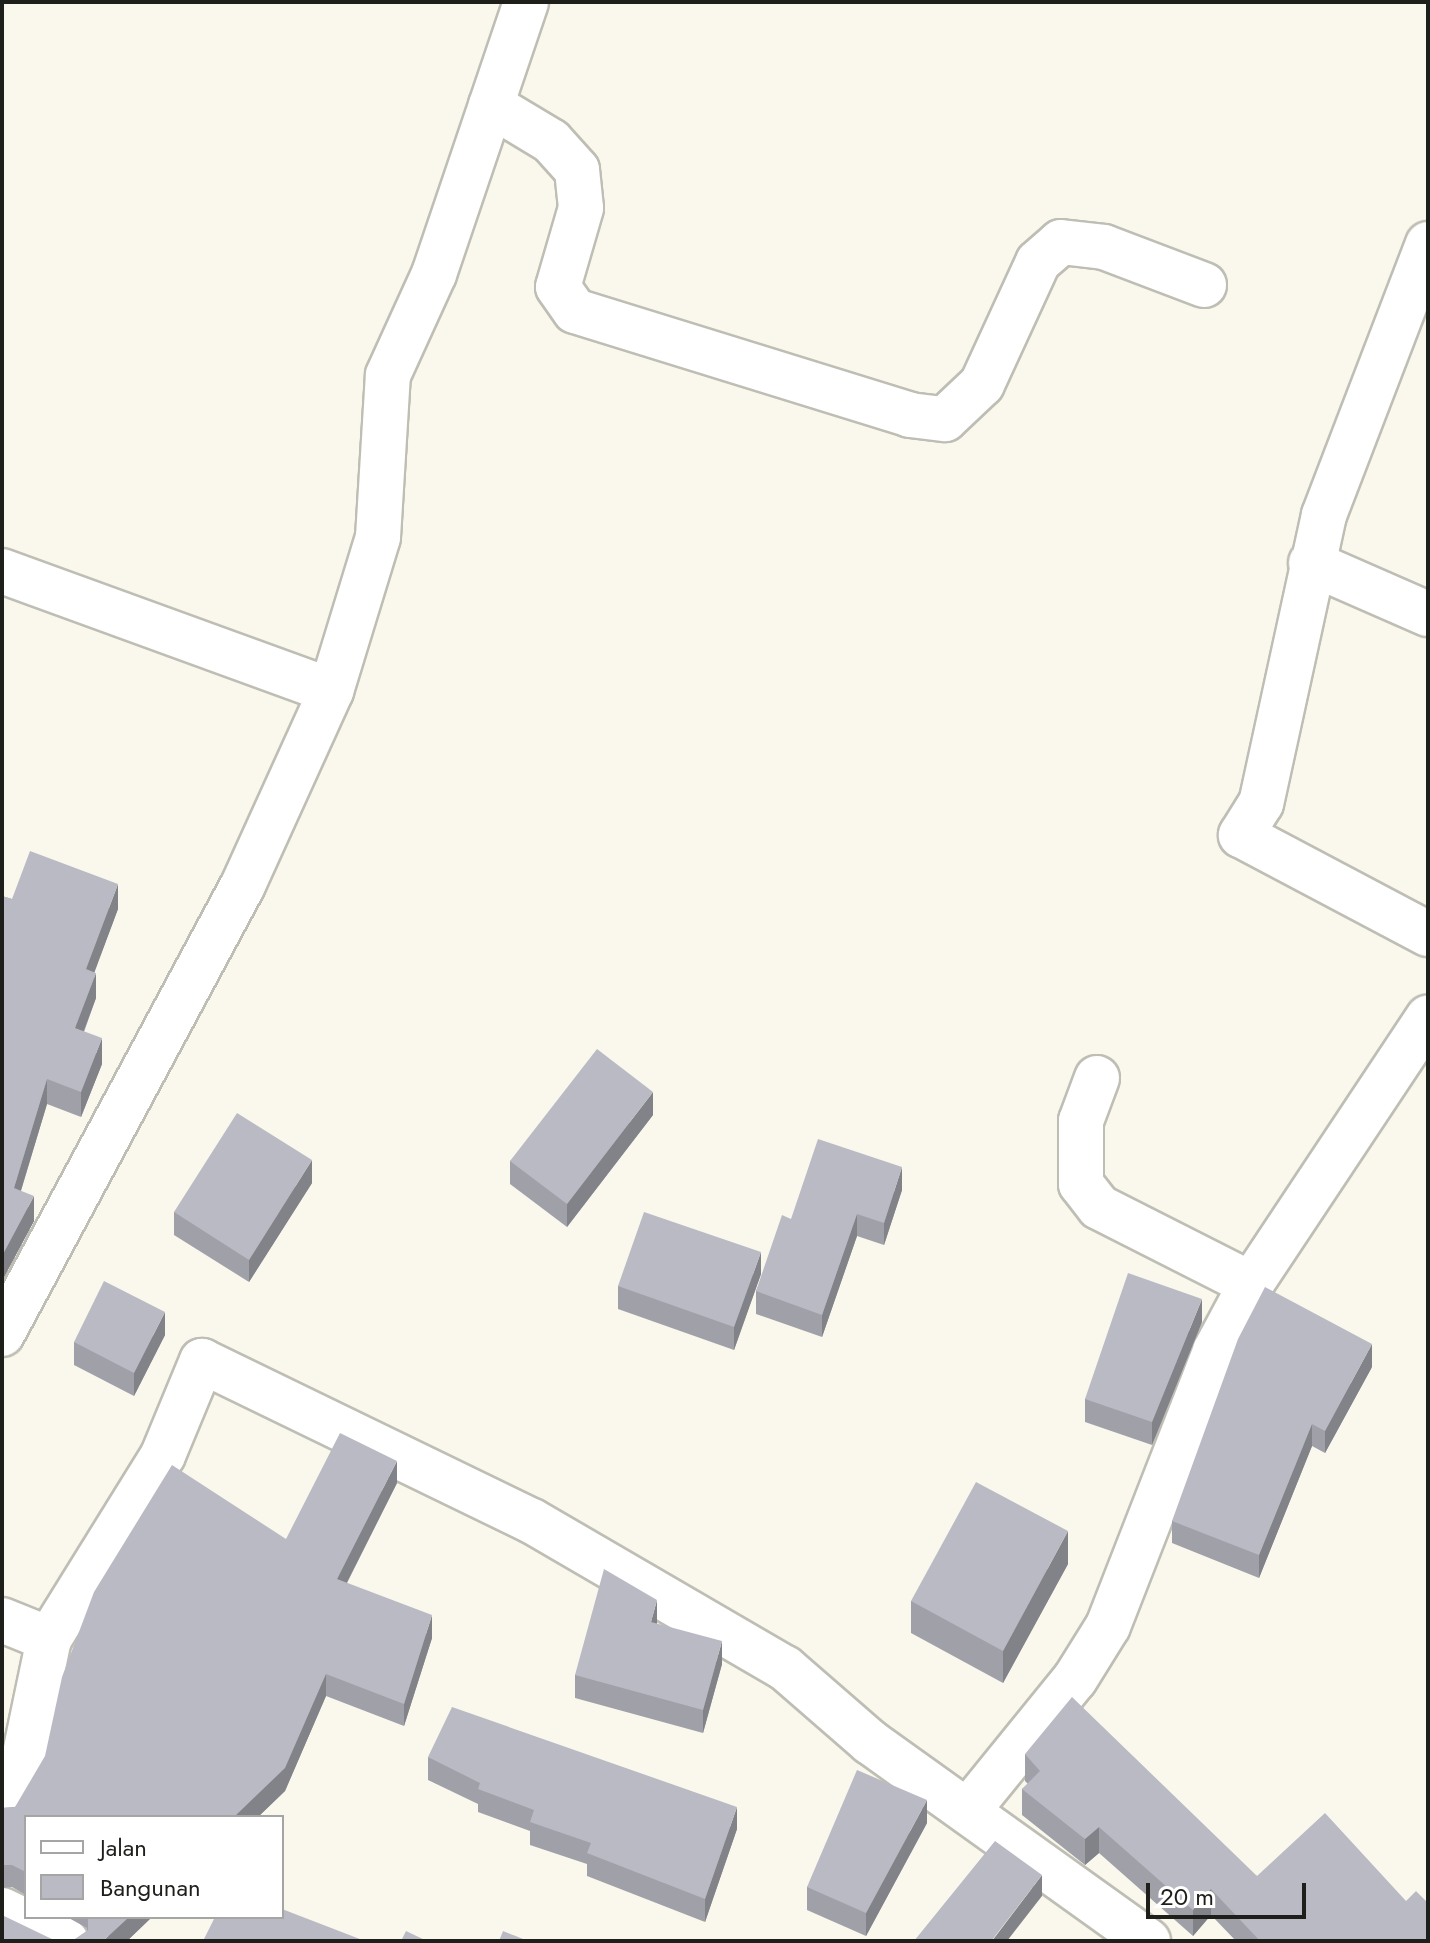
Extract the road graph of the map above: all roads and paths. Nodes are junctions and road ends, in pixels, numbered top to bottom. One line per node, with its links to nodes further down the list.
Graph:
1 (526, 2): 2 (street)
2 (491, 105): 4 (street); 8 (street)
3 (1428, 244): 5 (street)
4 (1204, 285)
5 (1311, 563): 7 (street); 9 (street)
6 (2, 571): 8 (street)
7 (1428, 614)
8 (331, 691): 13 (street)
9 (1428, 934)
10 (1428, 1018): 12 (street)
11 (1097, 1078): 12 (street)
12 (1251, 1284): 16 (street)
13 (2, 1334)
14 (2, 1620): 15 (street)
15 (49, 1639): 16 (street); 17 (street)
16 (970, 1808): 20 (street)
17 (2, 1809)
18 (2, 1910): 19 (street)
19 (66, 1941)
20 (1148, 1941)

